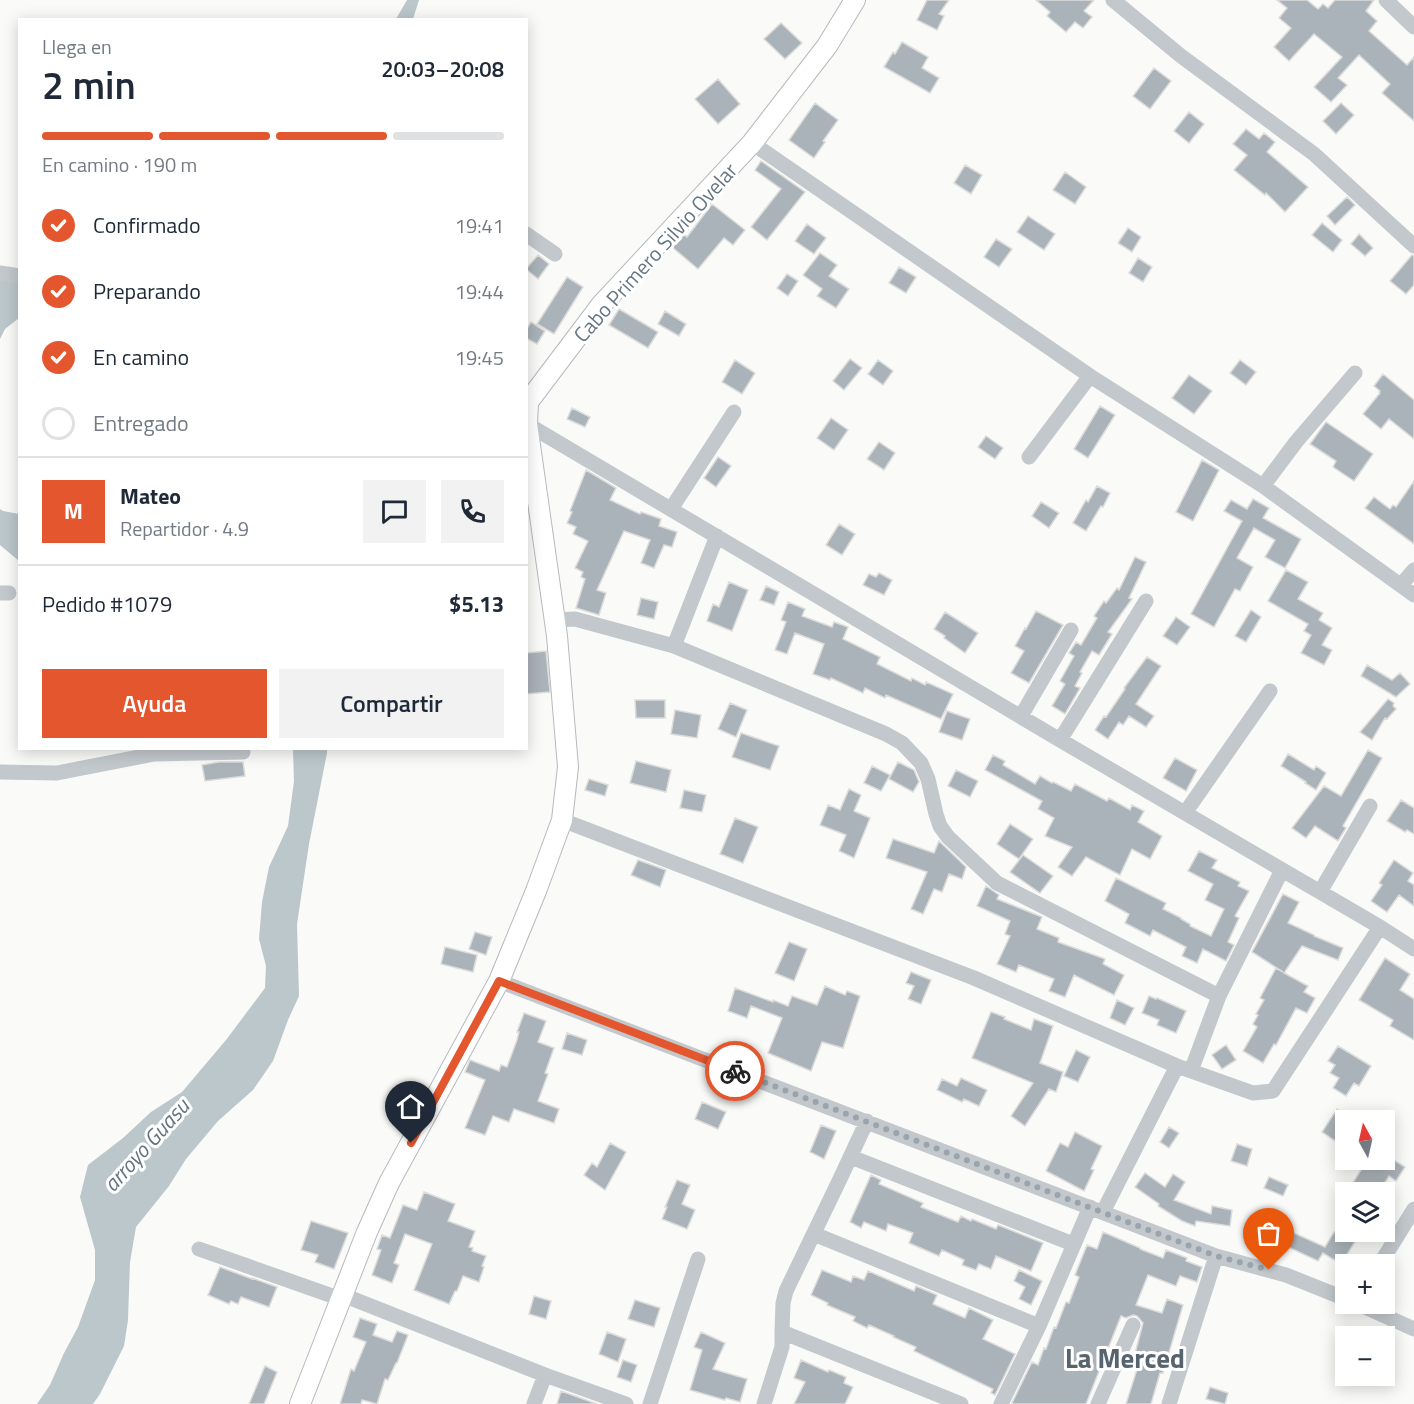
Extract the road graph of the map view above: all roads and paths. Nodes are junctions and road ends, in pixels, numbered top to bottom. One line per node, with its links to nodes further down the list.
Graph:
1 (855, 0): 5 (main road, Cabo Primero Silvio Ovelar)
2 (1113, 0): 7 (street)
3 (1386, 0): 4 (street)
4 (1414, 27)
5 (752, 143): 12 (street); 13 (main road, Cabo Primero Silvio Ovelar)
6 (528, 235): 8 (street)
7 (1414, 246)
8 (555, 254)
9 (0, 273): 10 (street)
10 (18, 276)
11 (1355, 373): 19 (street)
12 (1090, 376): 18 (street); 19 (street)
13 (533, 383): 14 (main road, Cabo Primero Silvio Ovelar)
14 (528, 402)
15 (734, 412): 20 (street)
16 (528, 425): 20 (street)
17 (528, 437): 21 (main road, Cabo Primero Silvio Ovelar)
18 (1029, 457)
19 (1263, 486): 24 (street)
20 (671, 509): 22 (street)
21 (534, 515): 27 (main road, Cabo Primero Silvio Ovelar)
22 (717, 537): 29 (street); 31 (street)
23 (1414, 570): 24 (street)
24 (1401, 585): 25 (street)
25 (1414, 595)
26 (1146, 601): 32 (street)
27 (554, 621): 29 (street); 37 (main road, Cabo Primero Silvio Ovelar)
28 (1071, 630): 31 (street)
29 (674, 646): 43 (street)
30 (1270, 691): 36 (street)
31 (1021, 717): 32 (street)
32 (1060, 740): 36 (street)
33 (243, 752): 34 (street)
34 (0, 772)
35 (1370, 806): 39 (street)
36 (1185, 813): 38 (street)
37 (562, 820): 42 (main road, Cabo Primero Silvio Ovelar); 44 (street)
38 (1282, 870): 39 (street); 43 (street)
39 (1320, 892): 40 (street)
40 (1380, 927): 41 (street); 44 (street)
41 (1414, 950)
42 (499, 981): 45 (street); 56 (main road, Cabo Primero Silvio Ovelar)
43 (1219, 996): 44 (street)
44 (1184, 1068): 47 (street)
45 (867, 1121): 46 (street); 47 (street)
46 (851, 1157): 49 (street); 50 (street)
47 (1096, 1209): 50 (street); 53 (street)
48 (1414, 1209): 52 (street)
49 (814, 1234): 59 (street); 61 (street)
50 (1073, 1245): 59 (street)
51 (199, 1249): 56 (street)
52 (1386, 1254)
53 (1216, 1256): 55 (street); 71 (street)
54 (698, 1259): 66 (street)
55 (1335, 1295)
56 (342, 1297): 62 (street); 63 (main road, Cabo Primero Silvio Ovelar)
57 (1380, 1314): 60 (street)
58 (1133, 1325): 70 (street)
59 (1039, 1326): 69 (street)
60 (1414, 1329)
61 (782, 1332): 67 (street); 68 (street)
62 (545, 1375): 64 (street); 65 (street)
63 (300, 1404)
64 (534, 1404)
65 (626, 1404)
66 (651, 1404)
67 (764, 1404)
68 (961, 1404)
69 (1001, 1404)
70 (1098, 1404)
71 (1169, 1404)

